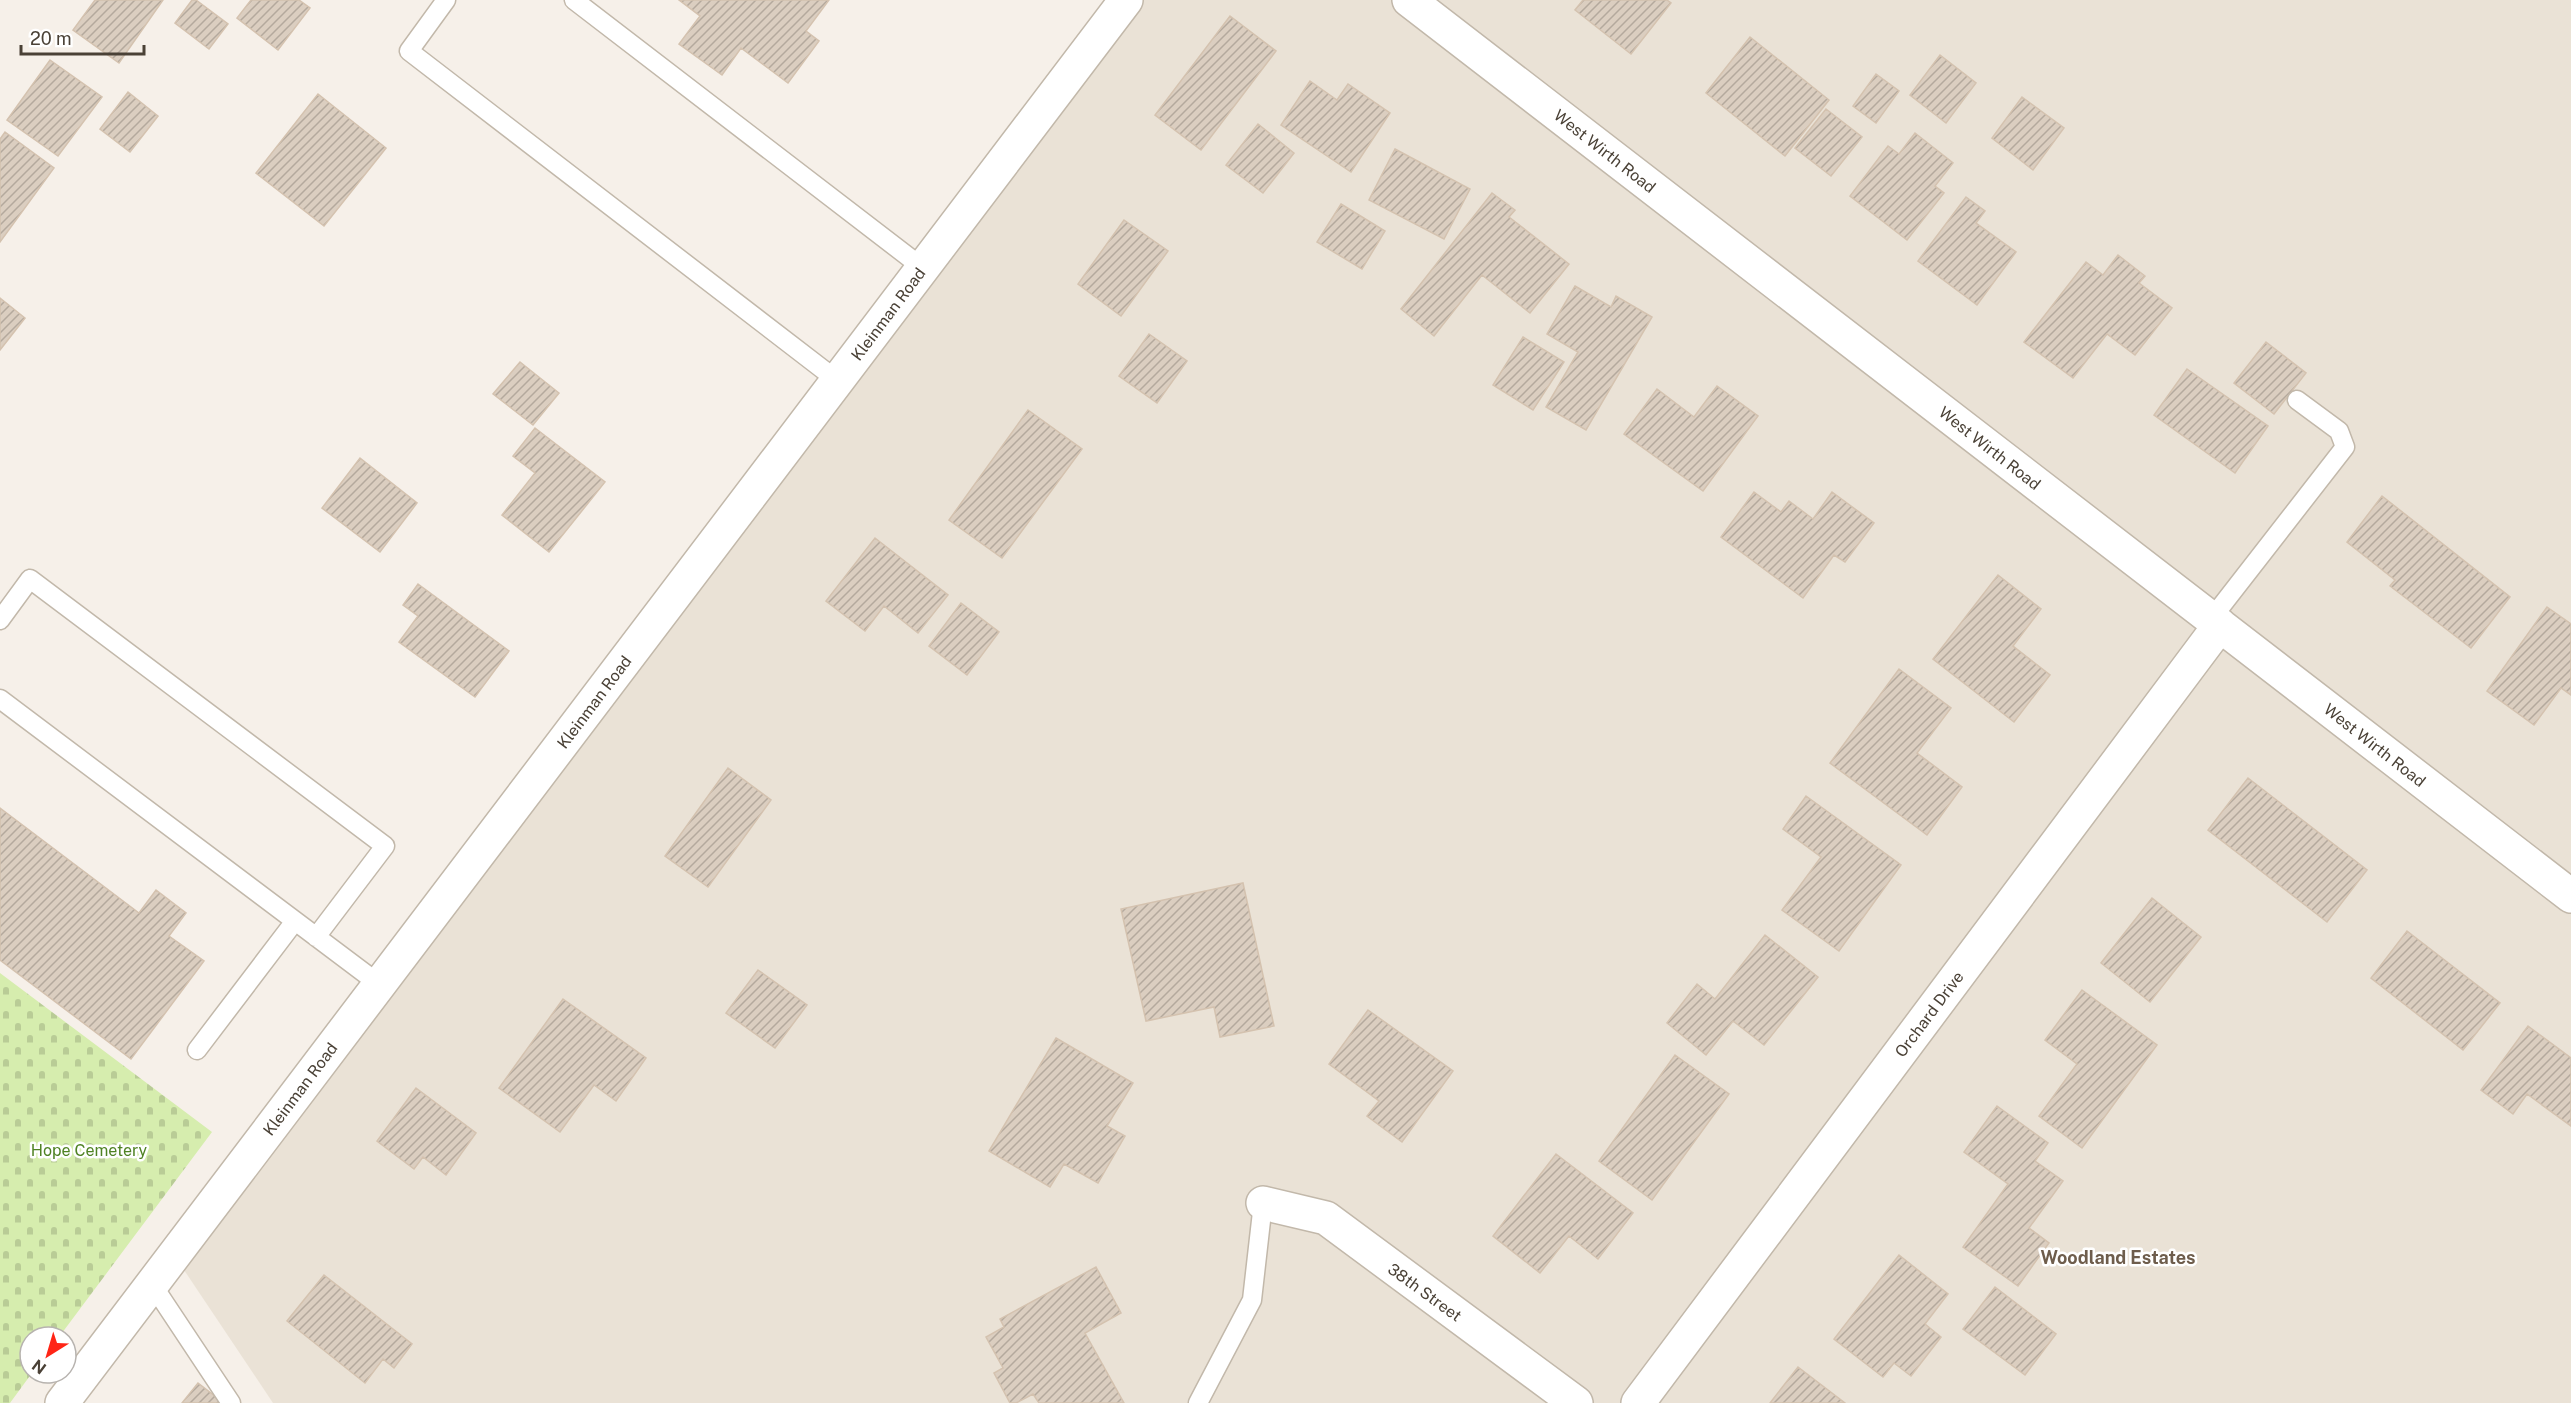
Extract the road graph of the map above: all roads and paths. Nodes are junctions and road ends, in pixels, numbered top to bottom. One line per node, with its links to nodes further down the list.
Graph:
1 (446, 0): 6 (lane)
2 (574, 0): 5 (lane)
3 (1126, 0): 5 (street, Kleinman Road)
4 (1408, 0): 9 (street, West Wirth Road)
5 (922, 268): 6 (street, Kleinman Road)
6 (838, 381): 14 (street, Kleinman Road)
7 (2297, 400): 9 (lane)
8 (0, 620): 13 (lane)
9 (2216, 622): 11 (street, West Wirth Road); 22 (street, Orchard Drive)
10 (4, 709): 12 (lane)
11 (2571, 896)
12 (295, 921): 13 (lane); 15 (lane)
13 (316, 937): 14 (lane)
14 (379, 984): 17 (street, Kleinman Road)
15 (197, 1050)
16 (1263, 1203): 20 (lane); 21 (street, 38th Street)
17 (152, 1284): 18 (street, Kleinman Road); 19 (lane)
18 (62, 1403)
19 (231, 1403)
20 (1198, 1403)
21 (1576, 1403)
22 (1638, 1403)

